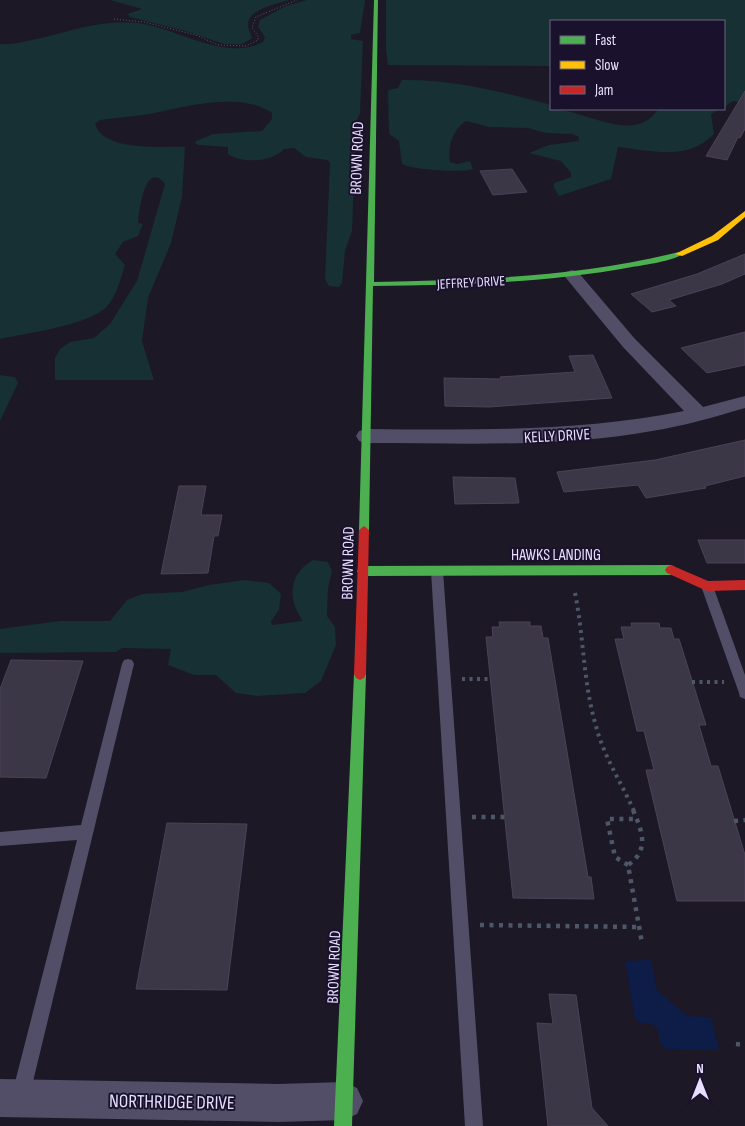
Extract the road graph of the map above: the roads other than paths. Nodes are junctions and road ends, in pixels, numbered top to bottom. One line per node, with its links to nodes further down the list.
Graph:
1 (376, 0): 4 (street, BROWN ROAD)
2 (745, 213): 3 (street, JEFFREY DRIVE)
3 (572, 275): 4 (street, JEFFREY DRIVE); 6 (street)
4 (369, 284): 7 (street, BROWN ROAD)
5 (745, 402): 6 (street, KELLY DRIVE)
6 (699, 415): 7 (street, KELLY DRIVE)
7 (366, 436): 8 (street, BROWN ROAD)
8 (363, 571): 9 (street, HAWKS LANDING); 17 (street, BROWN ROAD)
9 (437, 571): 10 (street, HAWKS LANDING); 18 (lane)
10 (707, 586): 11 (street, HAWKS LANDING); 13 (lane)
11 (745, 586)
12 (128, 664): 14 (lane)
13 (743, 687)
14 (86, 832): 15 (lane); 16 (lane)
15 (0, 839)
16 (10, 1098): 17 (street, NORTHRIDGE DRIVE)
17 (344, 1113)
18 (474, 1126)

